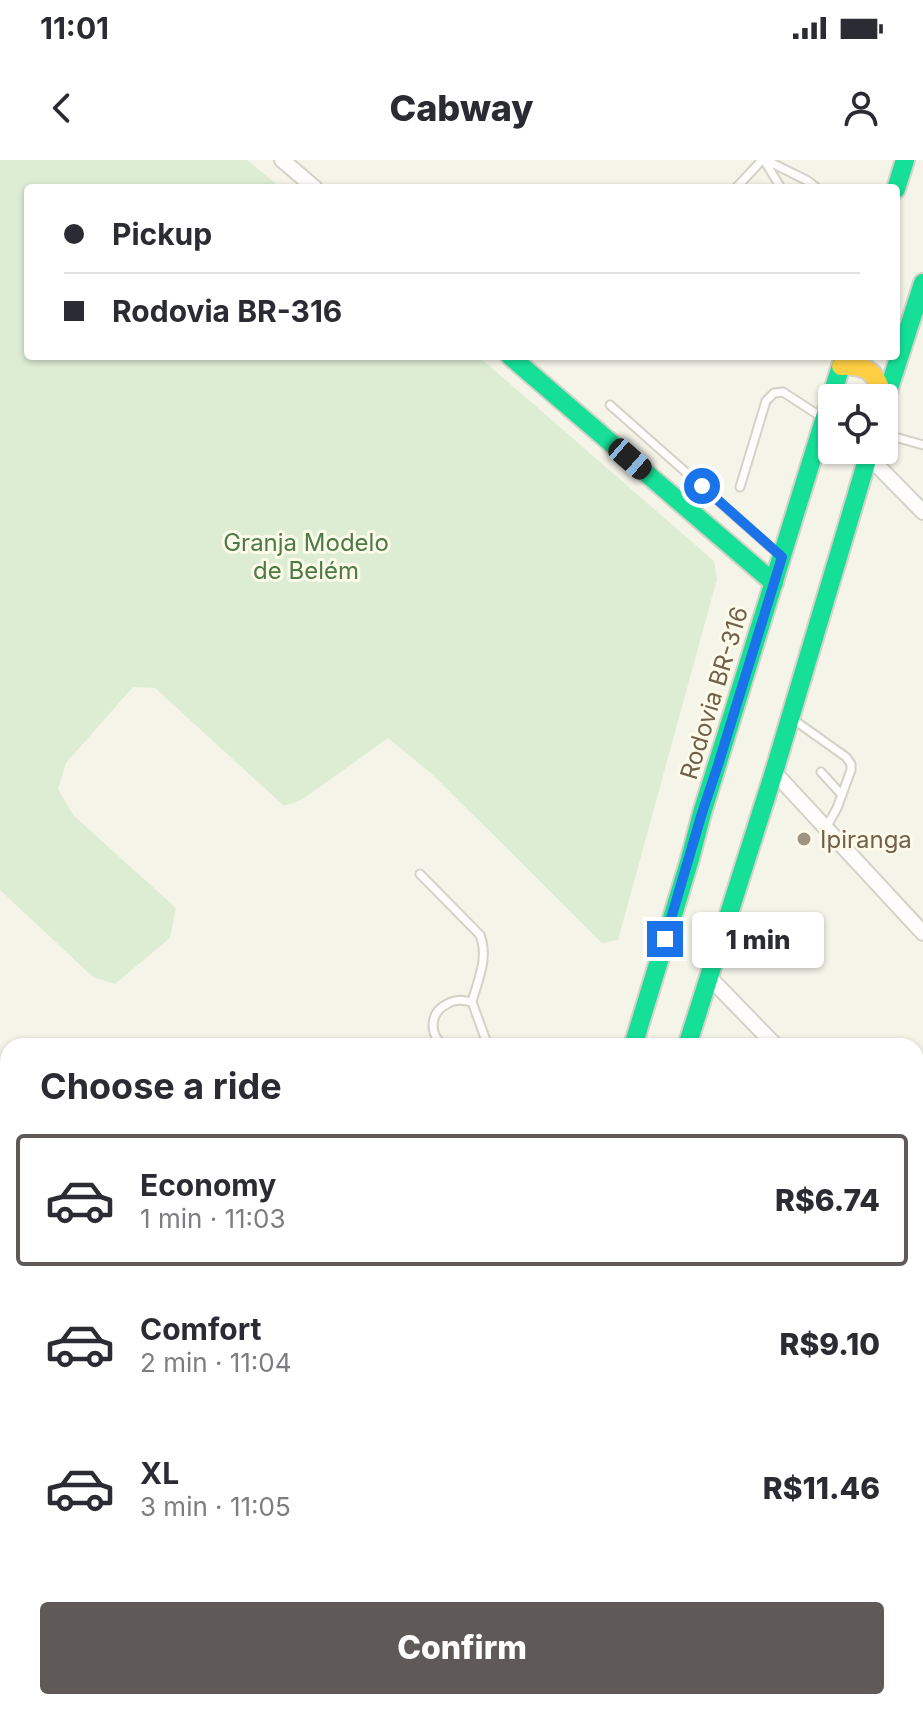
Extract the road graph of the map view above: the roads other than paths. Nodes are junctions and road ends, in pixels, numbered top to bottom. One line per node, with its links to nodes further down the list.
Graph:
1 (282, 160): 4 (street)
2 (764, 160): 5 (lane); 6 (lane); 7 (lane)
3 (905, 160): 8 (main road)
4 (310, 184)
5 (740, 184)
6 (779, 184)
7 (812, 184)
8 (898, 184)
9 (923, 283): 10 (main road)
10 (907, 330): 11 (main road)
11 (900, 351)
12 (515, 360): 28 (main road)
13 (897, 360): 17 (main road)
14 (843, 361): 15 (main road, Rodovia BR-316); 16 (main road)
15 (836, 384)
16 (877, 384)
17 (889, 384)
18 (610, 405): 27 (lane)
19 (818, 415): 25 (lane)
20 (898, 438): 22 (lane)
21 (818, 442): 27 (main road, Rodovia BR-316)
22 (923, 445)
23 (866, 464): 29 (main road)
24 (879, 464): 26 (street)
25 (740, 487)
26 (923, 512)
27 (782, 557): 28 (main road, Rodovia BR-316)
28 (774, 583): 40 (main road, Rodovia BR-316)
29 (790, 717): 30 (main road); 32 (lane)
30 (774, 772): 33 (street); 36 (main road)
31 (821, 772): 32 (lane)
32 (842, 795): 33 (lane)
33 (826, 828): 35 (street)
34 (420, 874): 37 (lane)
35 (923, 933)
36 (709, 977): 41 (main road); 42 (street)
37 (472, 1002): 38 (lane); 39 (lane)
38 (436, 1038)
39 (484, 1038)
40 (635, 1038)
41 (690, 1038)
42 (768, 1038)

